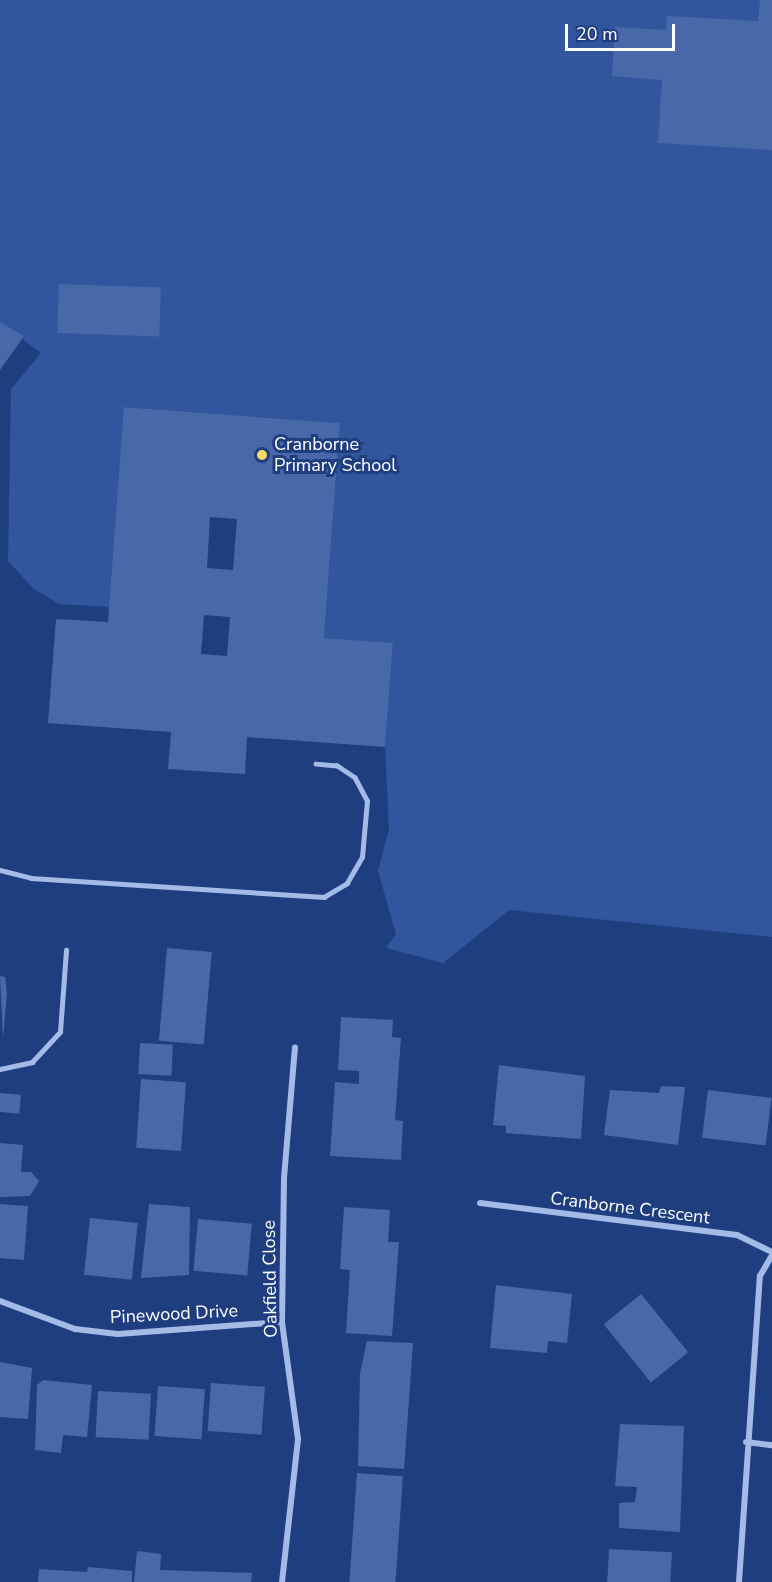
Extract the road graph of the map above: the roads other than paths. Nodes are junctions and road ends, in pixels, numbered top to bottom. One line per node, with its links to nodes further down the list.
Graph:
1 (316, 764): 2 (lane)
2 (0, 870)
3 (66, 950): 5 (lane)
4 (295, 1047): 9 (street, Oakfield Close)
5 (0, 1069)
6 (480, 1203): 7 (street, Cranborne Crescent)
7 (772, 1253): 10 (street, Cranborne Crescent)
8 (0, 1301): 9 (street, Pinewood Drive)
9 (282, 1322): 12 (street, Oakfield Close)
10 (746, 1442): 11 (street); 13 (street, Cranborne Crescent)
11 (772, 1444)
12 (282, 1582)
13 (740, 1582)

